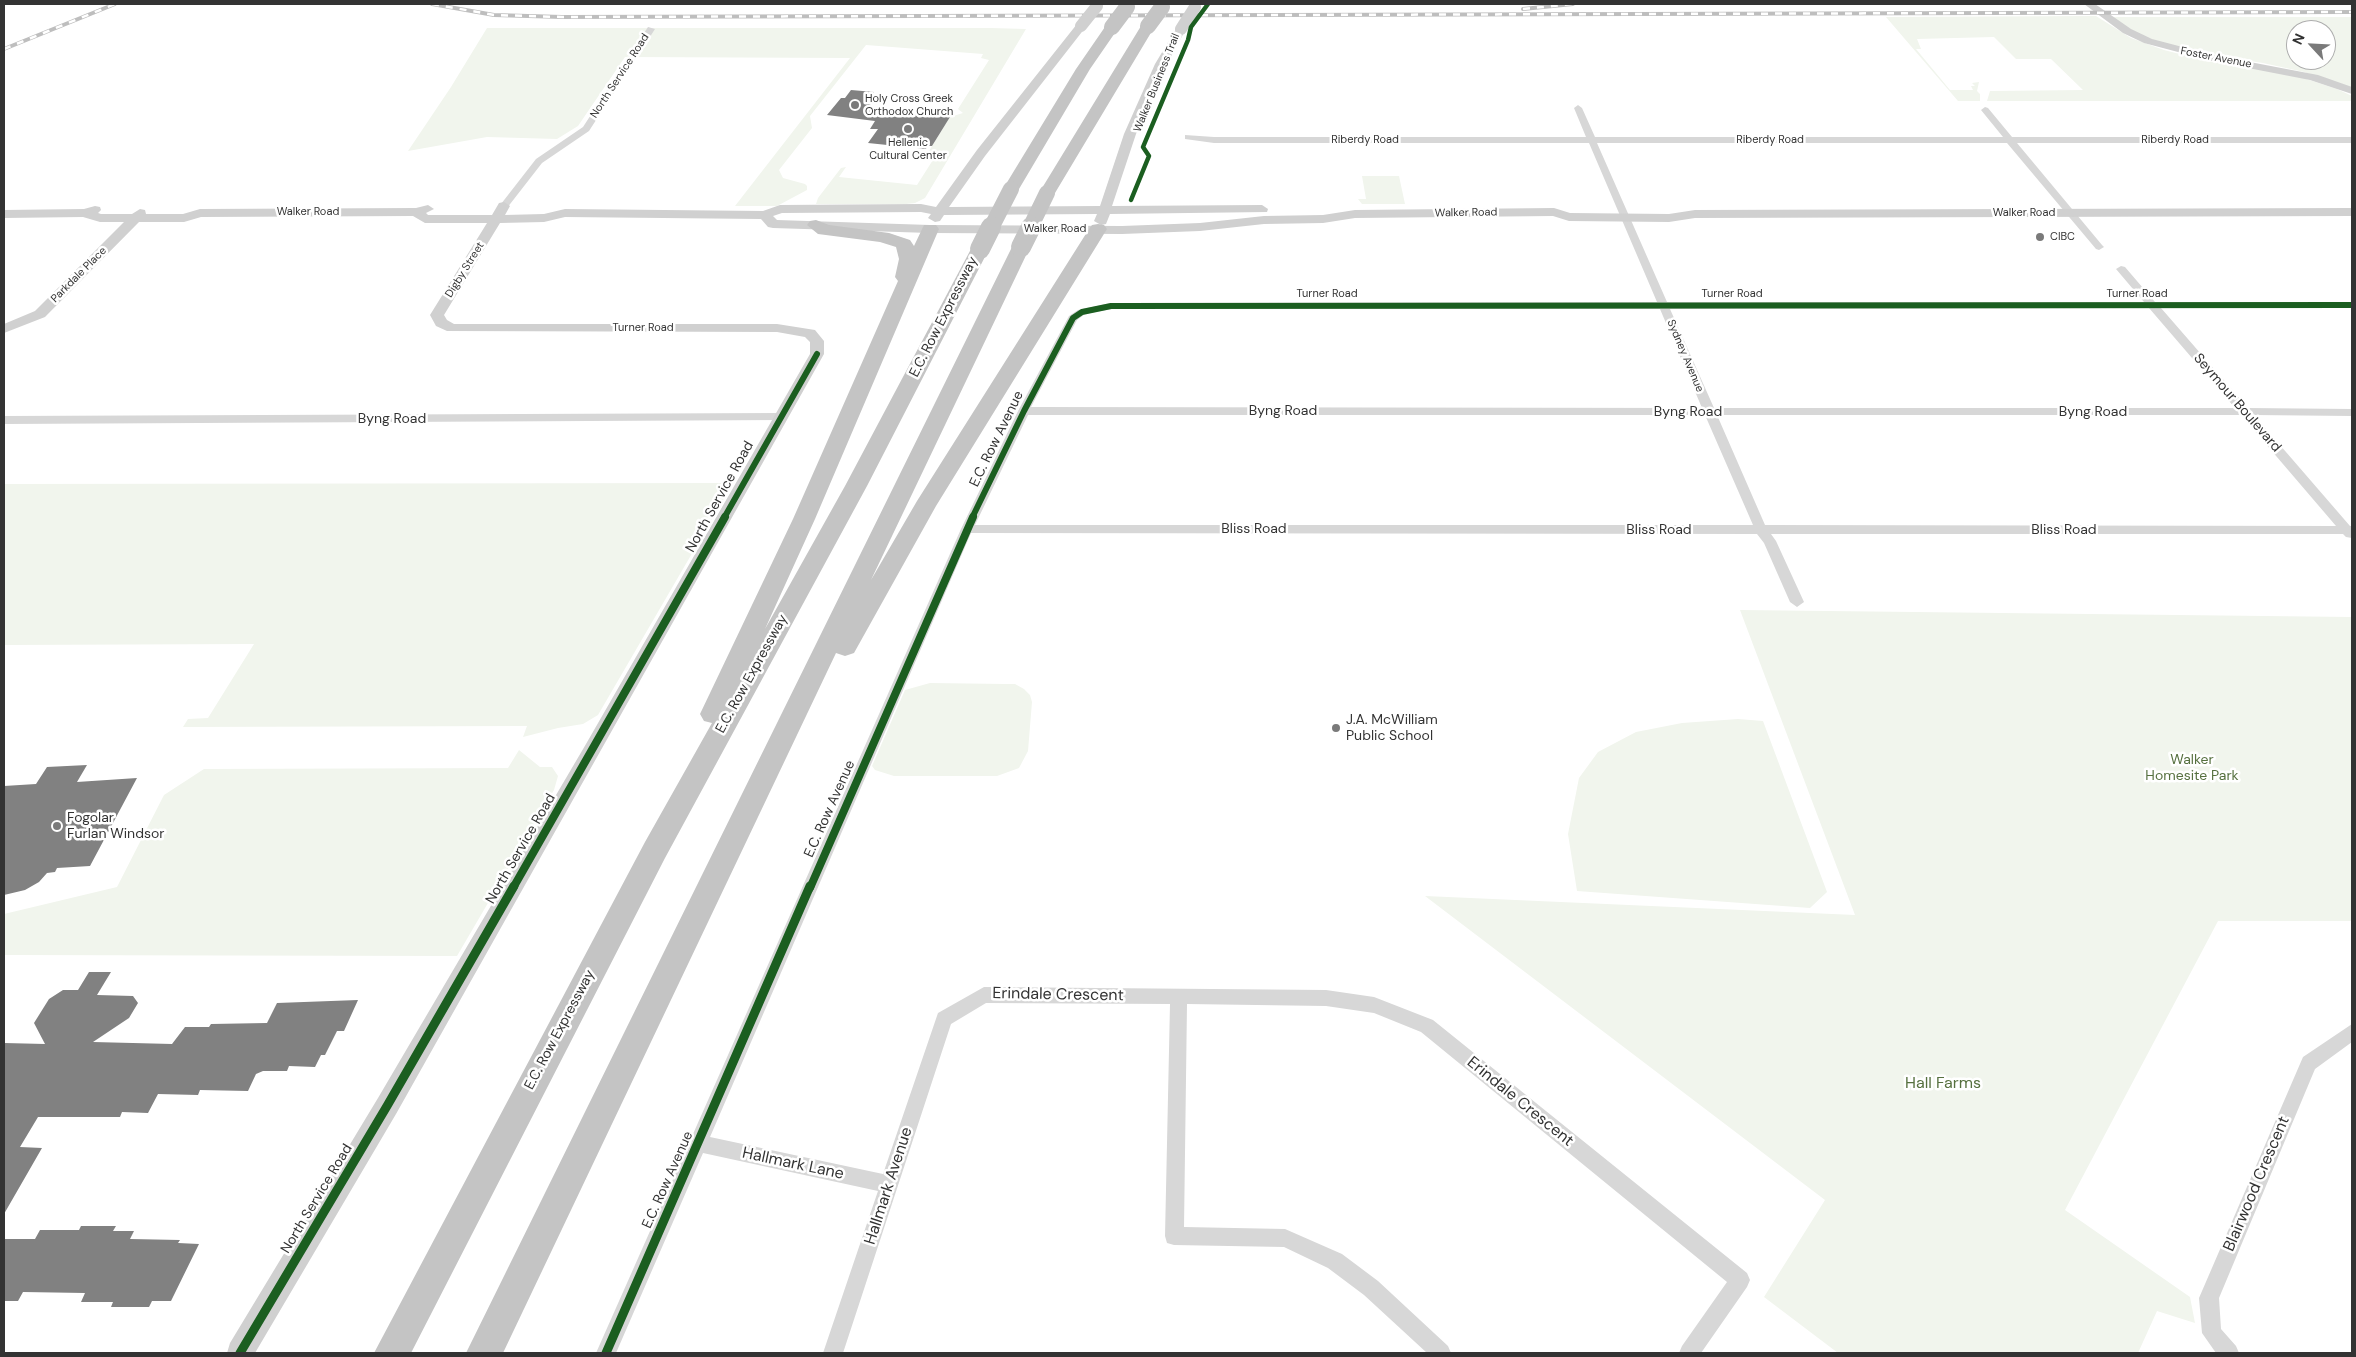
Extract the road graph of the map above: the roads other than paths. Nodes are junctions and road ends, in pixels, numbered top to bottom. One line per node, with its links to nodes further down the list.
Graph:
1 (2089, 4): 7 (main road, Foster Avenue)
2 (1098, 5): 16 (main road, bridge)
3 (1128, 5): 53 (highway, E.C. Row Expressway, bridge)
4 (1163, 5): 52 (highway, bridge)
5 (1196, 5): 29 (main road, bridge)
6 (651, 29): 14 (street, North Service Road)
7 (2352, 91)
8 (1578, 108): 11 (street, Sydney Avenue)
9 (1985, 110): 12 (street)
10 (1188, 137): 11 (street, Riberdy Road)
11 (1593, 140): 12 (street, Riberdy Road); 18 (street, Sydney Avenue)
12 (2010, 140): 13 (street, Riberdy Road); 23 (street)
13 (2352, 140)
14 (504, 206): 17 (main road, Walker Road); 22 (main road, Walker Road); 28 (main road, Digby Street)
15 (145, 208): 20 (main road, Walker Road); 21 (main road, Walker Road); 27 (main road, Parkdale Place)
16 (938, 211): 26 (main road, Walker Road); 29 (main road, Walker Road); 31 (main road)
17 (416, 212): 21 (main road, Walker Road); 28 (main road, Walker Road)
18 (1623, 212): 23 (main road, Walker Road); 25 (main road, Walker Road); 35 (street, Sydney Avenue)
19 (2352, 212): 23 (main road, Walker Road)
20 (84, 213): 24 (main road, Walker Road); 27 (main road, Walker Road)
21 (200, 213): 27 (main road, Walker Road)
22 (565, 213): 26 (main road, Walker Road); 28 (main road, Walker Road)
23 (2071, 213): 32 (street)
24 (4, 214)
25 (1348, 214): 29 (main road, Walker Road); 29 (main road, Walker Road)
26 (765, 215): 30 (main road, Walker Road)
27 (135, 218): 40 (main road, Parkdale Place)
28 (496, 218): 39 (main road, Digby Street)
29 (1101, 219): 31 (main road, Walker Road); 52 (highway)
30 (816, 225): 31 (main road, Walker Road); 34 (highway)
31 (930, 229): 34 (highway)
32 (2099, 247)
33 (2121, 269): 36 (street, Seymour Boulevard)
34 (898, 304): 53 (highway)
35 (1663, 305): 36 (street, Turner Road); 38 (street, Turner Road); 43 (street, Sydney Avenue)
36 (2152, 305): 37 (street, Turner Road); 44 (street, Seymour Boulevard)
37 (2352, 305)
38 (1112, 306): 42 (street, E.C. Row Avenue)
39 (452, 328): 41 (main road, Turner Road)
40 (4, 329)
41 (817, 354): 46 (main road, North Service Road)
42 (1024, 411): 43 (street, Byng Road); 48 (street, E.C. Row Avenue)
43 (1709, 412): 44 (street, Byng Road); 49 (street, Sydney Avenue)
44 (2244, 412): 45 (street, Byng Road); 50 (street, Seymour Boulevard)
45 (2352, 412)
46 (780, 417): 47 (street, Byng Road); 59 (main road, North Service Road)
47 (4, 420)
48 (967, 529): 49 (street, Bliss Road); 57 (street, E.C. Row Avenue)
49 (1761, 530): 50 (street, Bliss Road); 51 (street, Sydney Avenue)
50 (2350, 532)
51 (1797, 602)
52 (762, 783): 61 (highway)
53 (655, 850): 60 (highway, E.C. Row Expressway)
54 (1179, 997): 55 (street, Erindale Crescent); 64 (street); 65 (street, Erindale Crescent)
55 (944, 1019): 58 (street, Hallmark Avenue)
56 (2352, 1032): 66 (street, Blairwood Crescent)
57 (697, 1143): 58 (street, Hallmark Lane); 62 (street, E.C. Row Avenue)
58 (889, 1184): 63 (street, Hallmark Avenue)
59 (240, 1353)
60 (392, 1353)
61 (484, 1353)
62 (606, 1353)
63 (833, 1353)
64 (1441, 1353)
65 (1689, 1353)
66 (2229, 1353)

